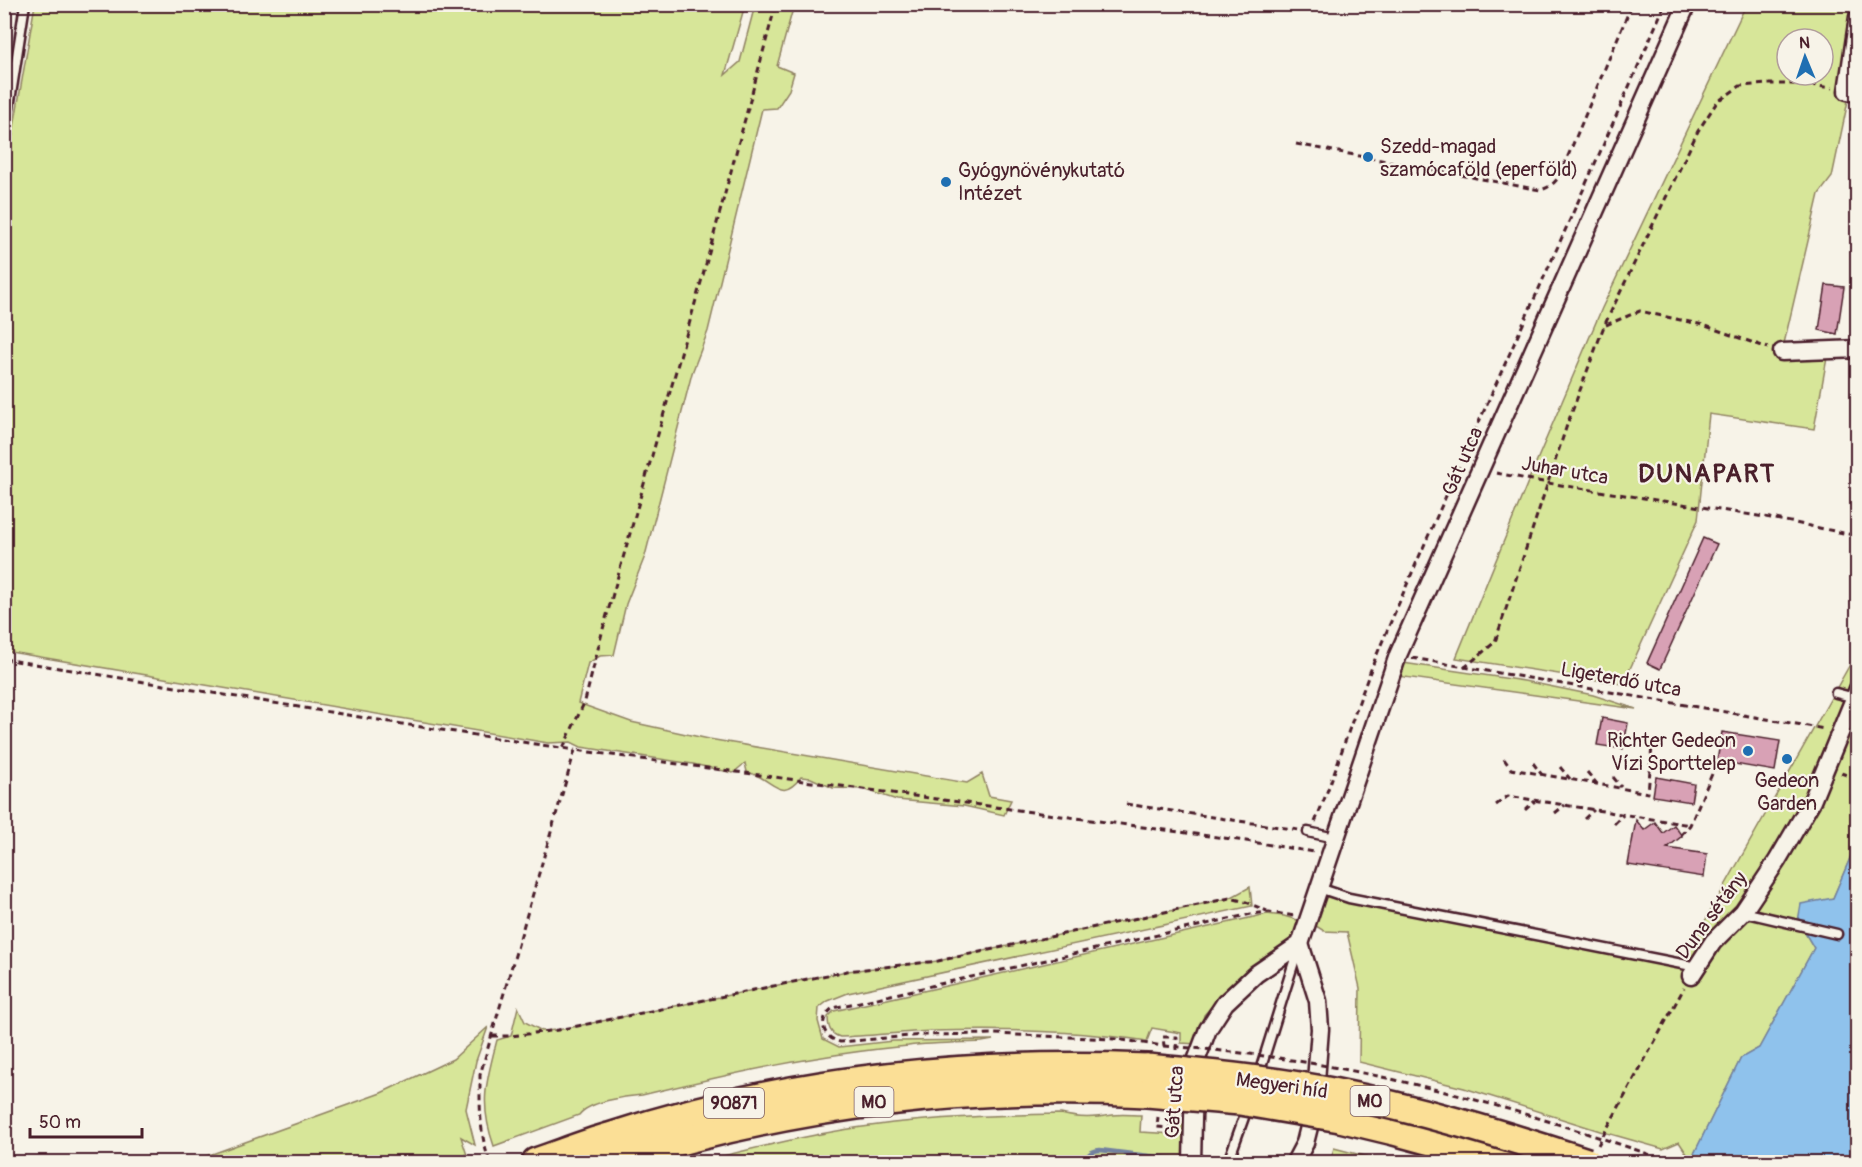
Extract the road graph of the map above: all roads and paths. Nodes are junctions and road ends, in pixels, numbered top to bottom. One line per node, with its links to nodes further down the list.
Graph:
1 (25, 4): 10 (lane)
2 (776, 4): 25 (path)
3 (1145, 4): 4 (lane)
4 (1151, 4)
5 (1632, 4): 11 (path)
6 (1665, 4): 48 (path)
7 (1687, 4): 15 (street, Gát utca)
8 (1857, 17): 9 (street)
9 (1852, 92): 12 (path)
10 (4, 140)
11 (1296, 144)
12 (1604, 326): 14 (path); 16 (path)
13 (1857, 349): 14 (street)
14 (1782, 352)
15 (1480, 470): 16 (path, Juhar utca); 18 (street, Gát utca)
16 (1548, 483): 17 (path, Juhar utca); 20 (path)
17 (1857, 537)
18 (1398, 656): 20 (path, Ligeterdő utca); 50 (street, Gát utca)
19 (4, 659): 25 (path)
20 (1464, 668): 23 (path, Ligeterdő utca)
21 (1836, 693): 22 (lane)
22 (1856, 695): 23 (street, Duna sétány)
23 (1839, 732): 54 (street, Duna sétány)
24 (1652, 746): 36 (path)
25 (563, 748): 26 (path)
26 (575, 750): 51 (path); 59 (path)
27 (1504, 759): 32 (path)
28 (1533, 762): 32 (path)
29 (1560, 767): 34 (path)
30 (1715, 767): 47 (path)
31 (1587, 772): 35 (path)
32 (1542, 775): 34 (path)
33 (1613, 777): 36 (path)
34 (1570, 780): 35 (path)
35 (1596, 784): 36 (path)
36 (1622, 788)
37 (1536, 800): 39 (path); 40 (path); 41 (path)
38 (1126, 804): 48 (path)
39 (1496, 805)
40 (1564, 805): 42 (path); 43 (path)
41 (1525, 810)
42 (1594, 810): 44 (path); 45 (path)
43 (1555, 813)
44 (1624, 814): 46 (path); 47 (path)
45 (1584, 819)
46 (1614, 824)
47 (1690, 825): 49 (path)
48 (1308, 832): 50 (lane)
49 (1681, 835)
50 (1335, 838): 51 (street, Gát utca)
51 (1329, 856): 52 (street, Gát utca)
52 (1319, 888): 55 (street, Gát utca); 58 (lane)
53 (1269, 912): 55 (path); 59 (path); 61 (path)
54 (1743, 912): 56 (lane); 58 (street, Duna sétány)
55 (1308, 921): 57 (street, Gát utca)
56 (1837, 934)
57 (1300, 944): 67 (street, Gát utca); 68 (lane); 69 (street)
58 (1694, 972): 63 (path, Duna sétány)
59 (491, 1036): 64 (path)
60 (1164, 1046): 61 (path)
61 (1146, 1068): 62 (highway, M0); 63 (highway, Megyeri híd / M0, bridge); 66 (highway, M0); 70 (highway, Megyeri híd / M0, bridge)
62 (939, 1071): 65 (highway, 90871)
63 (1590, 1158)
64 (490, 1162)
65 (536, 1162)
66 (608, 1162)
67 (1192, 1162)
68 (1228, 1162)
69 (1295, 1162)
70 (1508, 1162)

